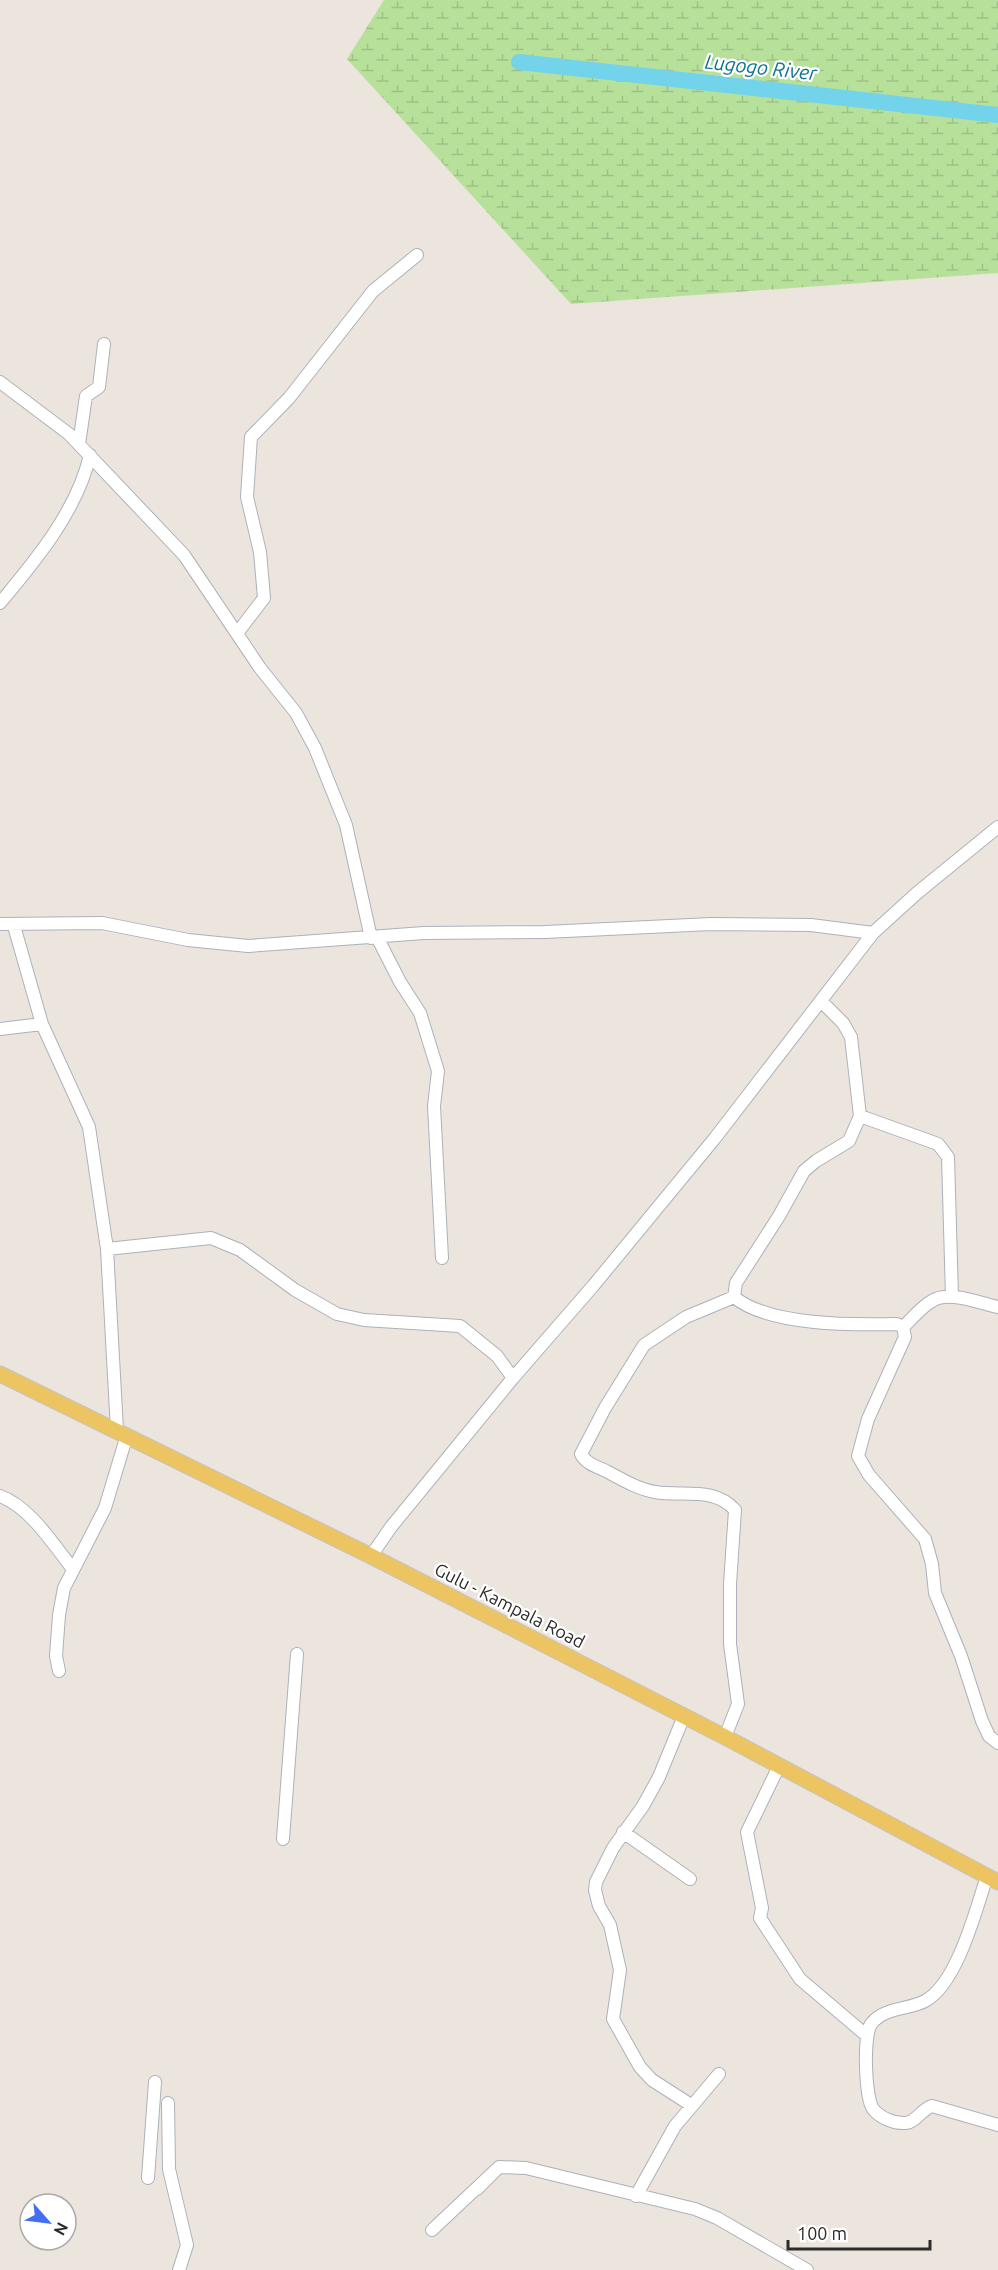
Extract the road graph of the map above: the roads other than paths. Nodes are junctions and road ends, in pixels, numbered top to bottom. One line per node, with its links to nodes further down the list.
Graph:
1 (417, 255): 7 (street)
2 (104, 344): 4 (street)
3 (0, 382): 4 (street)
4 (79, 444): 5 (street)
5 (90, 455): 6 (street); 7 (street)
6 (0, 603)
7 (238, 632): 12 (street)
8 (998, 827): 11 (street)
9 (0, 924): 10 (street)
10 (14, 926): 12 (street); 14 (street)
11 (873, 933): 12 (street); 13 (street)
12 (374, 937): 18 (street)
13 (821, 1001): 16 (street); 24 (street)
14 (42, 1024): 15 (street); 17 (street)
15 (0, 1029)
16 (860, 1116): 19 (street); 20 (street)
17 (108, 1249): 24 (street); 25 (street)
18 (442, 1258)
19 (734, 1297): 22 (street); 32 (street)
20 (952, 1297): 21 (street); 22 (street)
21 (998, 1307)
22 (903, 1327): 33 (street)
23 (0, 1374): 25 (main road, Gulu - Kampala Road)
24 (513, 1378): 27 (street)
25 (122, 1432): 27 (main road, Gulu - Kampala Road); 28 (street)
26 (0, 1496): 28 (street)
27 (371, 1556): 31 (main road, Gulu - Kampala Road)
28 (72, 1568): 30 (street)
29 (297, 1654): 36 (street)
30 (59, 1671)
31 (684, 1716): 32 (main road, Gulu - Kampala Road); 35 (street)
32 (725, 1737): 34 (main road, Gulu - Kampala Road)
33 (998, 1743)
34 (779, 1766): 38 (main road, Gulu - Kampala Road); 39 (street)
35 (623, 1832): 37 (street); 43 (street)
36 (283, 1839)
37 (690, 1879)
38 (993, 1879): 39 (street)
39 (866, 2035): 44 (street)
40 (719, 2074): 43 (street)
41 (155, 2082): 46 (street)
42 (168, 2103): 50 (street)
43 (691, 2105): 48 (street)
44 (998, 2126)
45 (499, 2167): 47 (street); 48 (street); 49 (street)
46 (148, 2178)
47 (477, 2189)
48 (636, 2196): 51 (street)
49 (432, 2229)
50 (180, 2270)
51 (807, 2270)

